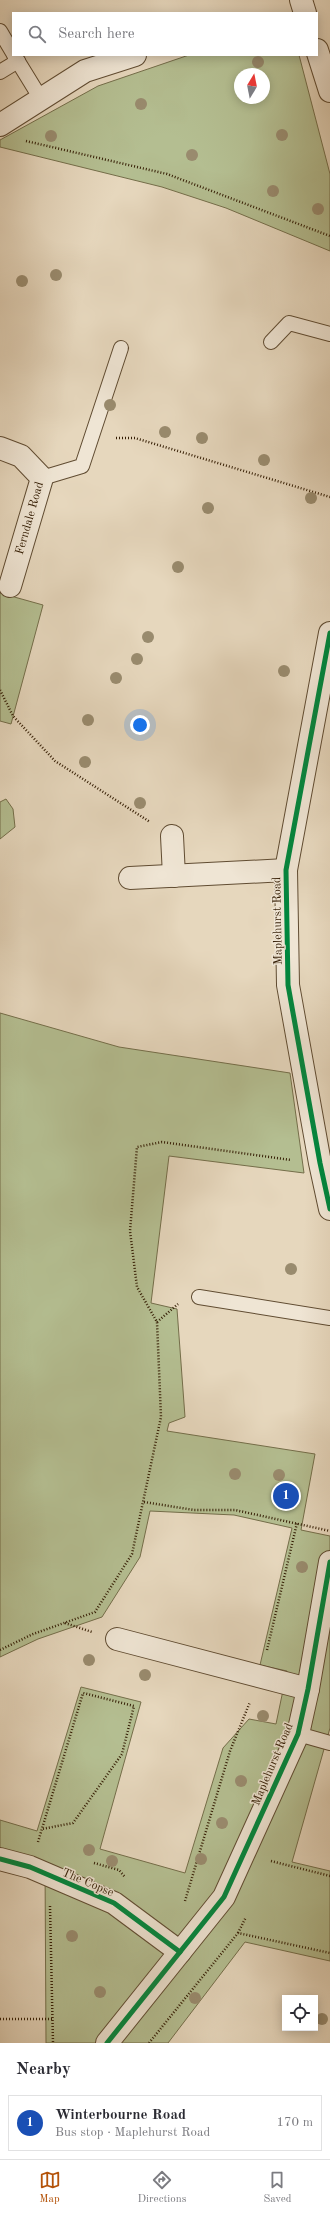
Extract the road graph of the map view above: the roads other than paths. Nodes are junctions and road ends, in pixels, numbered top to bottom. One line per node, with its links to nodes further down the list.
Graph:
1 (300, 0): 2 (street)
2 (305, 12)
3 (0, 31): 4 (lane)
4 (12, 51)
5 (318, 53): 9 (street)
6 (15, 56): 8 (lane); 10 (lane)
7 (132, 56): 10 (street)
8 (0, 72)
9 (330, 91)
10 (41, 99): 11 (street)
11 (0, 125)
12 (330, 334): 13 (lane)
13 (271, 342)
14 (121, 348): 16 (lane)
15 (0, 448): 16 (street, Ferndale Road)
16 (42, 478): 17 (street, Ferndale Road)
17 (10, 586)
18 (330, 633): 19 (street, Maplehurst Road)
19 (324, 687): 21 (street, Maplehurst Road)
20 (172, 836): 22 (street)
21 (286, 870): 22 (street); 24 (street, Maplehurst Road)
22 (174, 876): 23 (street)
23 (130, 878)
24 (330, 1209)
25 (198, 1297): 26 (lane)
26 (330, 1318)
27 (330, 1562): 29 (street, Maplehurst Road)
28 (116, 1640): 29 (street)
29 (308, 1689): 30 (street, Maplehurst Road)
30 (298, 1734): 31 (lane); 33 (street, Maplehurst Road)
31 (330, 1743)
32 (0, 1859): 33 (street, The Copse)
33 (180, 1952): 34 (street, Maplehurst Road)
34 (107, 2043)

